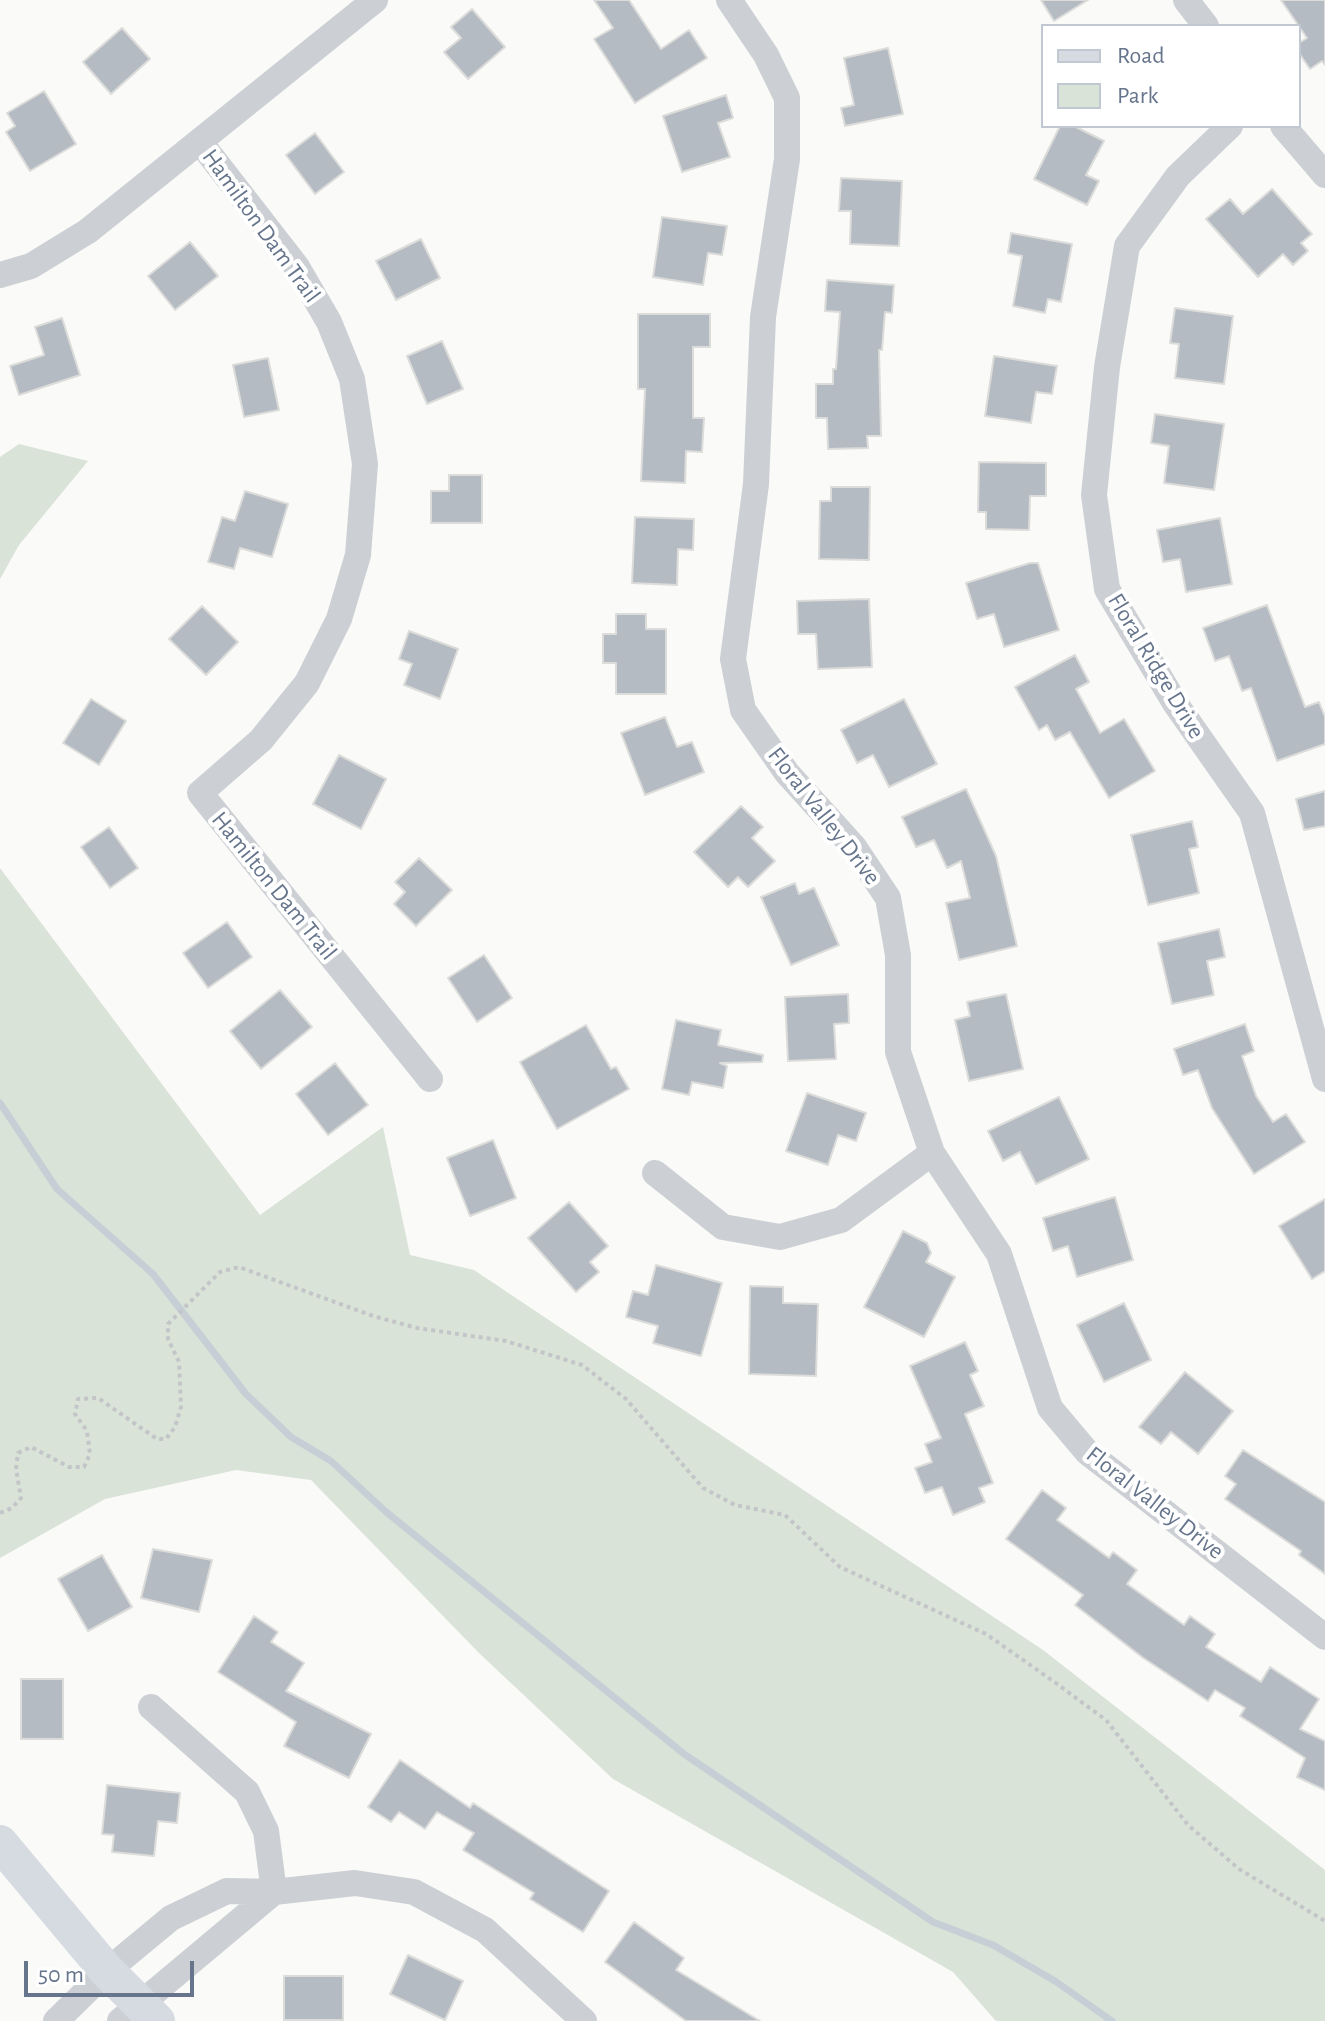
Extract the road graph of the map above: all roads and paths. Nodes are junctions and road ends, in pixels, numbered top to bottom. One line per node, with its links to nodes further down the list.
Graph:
1 (375, 0): 7 (street)
2 (729, 0): 12 (street, Floral Valley Drive)
3 (1186, 0): 4 (street)
4 (1204, 24)
5 (1228, 128): 11 (street, Floral Ridge Drive)
6 (1285, 128): 8 (street)
7 (200, 142): 9 (street); 10 (street, Hamilton Dam Trail)
8 (1325, 175)
9 (0, 275)
10 (430, 1079)
11 (1325, 1079)
12 (932, 1153): 13 (street); 15 (street, Floral Valley Drive)
13 (655, 1173)
14 (0, 1513): 19 (path)
15 (1325, 1637)
16 (151, 1707): 18 (street)
17 (0, 1843): 20 (street)
18 (274, 1892): 20 (street); 21 (street); 23 (street)
19 (1325, 1921)
20 (107, 1971): 21 (street); 22 (street)
21 (140, 2015)
22 (56, 2021)
23 (584, 2021)

